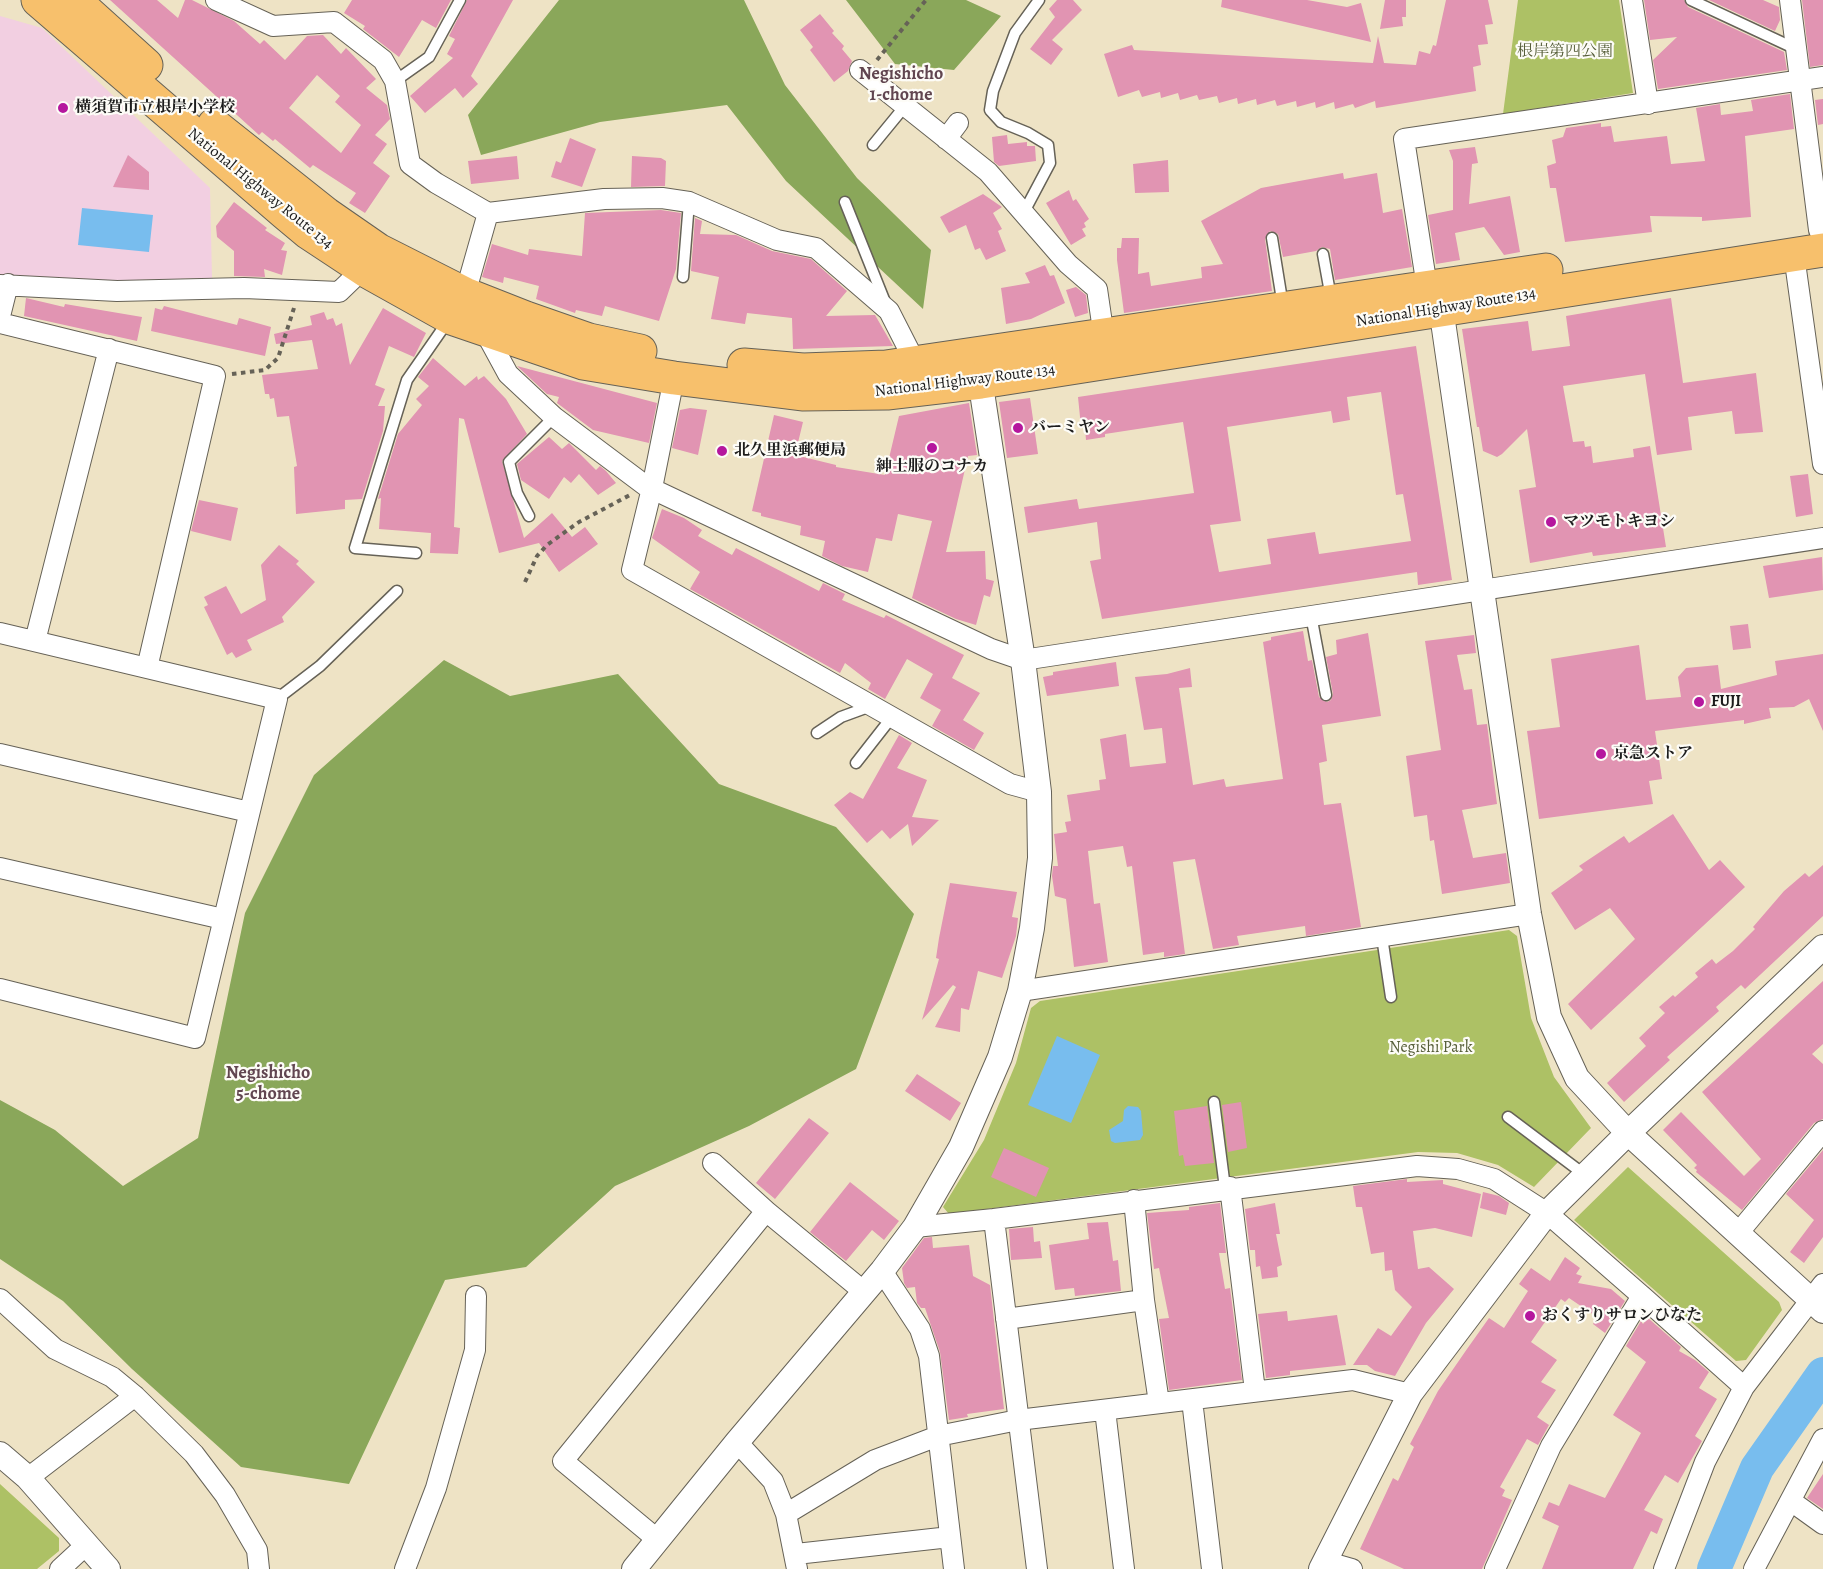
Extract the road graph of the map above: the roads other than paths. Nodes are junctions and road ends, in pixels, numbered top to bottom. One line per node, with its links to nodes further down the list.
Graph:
1 (38, 0): 26 (highway, National Highway Route 134)
2 (74, 0): 26 (highway, National Highway Route 134)
3 (216, 0): 12 (street)
4 (460, 0): 12 (lane)
5 (1039, 0): 21 (lane)
6 (1632, 0): 14 (street)
7 (1691, 0): 9 (lane)
8 (1790, 0): 9 (street)
9 (1796, 49): 13 (street)
10 (863, 72): 15 (street)
11 (1823, 77): 13 (street)
12 (395, 81): 22 (street)
13 (1801, 81): 14 (street); 24 (street)
14 (1648, 104): 29 (street)
15 (905, 106): 17 (street); 18 (lane)
16 (958, 123): 17 (street)
17 (946, 139): 21 (street)
18 (873, 145)
19 (689, 201): 22 (street); 27 (lane); 33 (street)
20 (845, 202): 33 (lane)
21 (1024, 212): 37 (street)
22 (488, 213): 31 (street)
23 (1272, 238): 32 (lane)
24 (1815, 241): 29 (highway, National Highway Route 134); 43 (street)
25 (1323, 254): 30 (lane)
26 (372, 260): 28 (street); 31 (highway, National Highway Route 134)
27 (683, 277)
28 (3, 280): 34 (street)
29 (1435, 294): 30 (highway, National Highway Route 134); 40 (highway, National Highway Route 134); 48 (street)
30 (1331, 302): 32 (highway, National Highway Route 134)
31 (458, 306): 36 (highway, National Highway Route 134); 39 (highway, National Highway Route 134); 47 (lane)
32 (1283, 309): 37 (highway, National Highway Route 134)
33 (889, 311): 39 (street)
34 (0, 316)
35 (0, 323): 38 (street)
36 (482, 327): 41 (highway, National Highway Route 134); 42 (street)
37 (1104, 337): 40 (highway, National Highway Route 134)
38 (109, 349): 52 (street); 54 (street)
39 (915, 362): 40 (highway, National Highway Route 134)
40 (979, 368): 41 (highway, National Highway Route 134); 53 (street)
41 (674, 378): 44 (street)
42 (554, 417): 44 (street); 45 (lane)
43 (1823, 464)
44 (649, 487): 53 (street); 57 (street)
45 (529, 516)
46 (1823, 538): 48 (street)
47 (416, 553)
48 (1481, 588): 50 (street); 65 (street)
49 (396, 591): 56 (lane)
50 (1311, 615): 53 (street); 55 (lane)
51 (0, 633): 52 (street)
52 (35, 641): 54 (street)
53 (1023, 660): 62 (street)
54 (147, 668): 56 (street)
55 (1326, 696)
56 (277, 699): 63 (street)
57 (871, 705): 58 (street); 59 (lane)
58 (892, 717): 61 (lane); 62 (street)
59 (817, 733)
60 (0, 754): 63 (street)
61 (856, 763)
62 (1039, 792): 70 (street)
63 (249, 812): 66 (street)
64 (0, 868): 66 (street)
65 (1529, 914): 67 (street); 75 (street)
66 (223, 919): 69 (street)
67 (1382, 937): 70 (street); 71 (lane)
68 (1823, 947): 75 (street)
69 (0, 989)
70 (1020, 991): 83 (street)
71 (1391, 997)
72 (1214, 1102): 78 (lane)
73 (1508, 1117): 77 (lane)
74 (1823, 1131): 84 (street)
75 (1628, 1133): 77 (street); 84 (street)
76 (713, 1162): 80 (street)
77 (1585, 1176): 81 (street)
78 (1227, 1188): 79 (street); 81 (street); 94 (street)
79 (1134, 1200): 82 (street); 90 (street)
80 (766, 1211): 86 (street); 110 (street)
81 (1547, 1213): 88 (street); 95 (street)
82 (994, 1219): 83 (street); 92 (street)
83 (915, 1227): 85 (street)
84 (1739, 1232): 91 (street)
85 (882, 1271): 86 (street); 101 (street)
86 (863, 1291): 103 (street)
87 (476, 1296): 117 (street)
88 (1642, 1296): 93 (street); 124 (street)
89 (0, 1299): 96 (street)
90 (1144, 1300): 92 (street); 98 (street)
91 (1819, 1300): 93 (street)
92 (1006, 1319): 100 (street)
93 (1744, 1387): 125 (street)
94 (1256, 1391): 95 (street); 97 (street)
95 (1410, 1394): 113 (street)
96 (135, 1395): 105 (street); 116 (street)
97 (1192, 1400): 98 (street); 122 (street)
98 (1158, 1403): 99 (street)
99 (1105, 1410): 100 (street); 121 (street)
100 (1018, 1420): 101 (street); 120 (street)
101 (938, 1436): 107 (street); 109 (street)
102 (1823, 1439): 106 (street)
103 (737, 1442): 107 (street); 110 (street)
104 (0, 1454): 105 (street)
105 (28, 1478): 111 (street)
106 (1791, 1501): 108 (street); 126 (street)
107 (786, 1514): 112 (street)
108 (1823, 1524)
109 (950, 1537): 112 (street); 119 (street)
110 (658, 1540): 118 (street)
111 (86, 1545): 114 (street); 115 (street)
112 (796, 1562)
113 (1323, 1565): 123 (street)
114 (60, 1569)
115 (107, 1569)
116 (259, 1569)
117 (405, 1569)
118 (634, 1569)
119 (954, 1569)
120 (1036, 1569)
121 (1124, 1569)
122 (1212, 1569)
123 (1352, 1569)
124 (1495, 1569)
125 (1664, 1569)
126 (1754, 1569)

